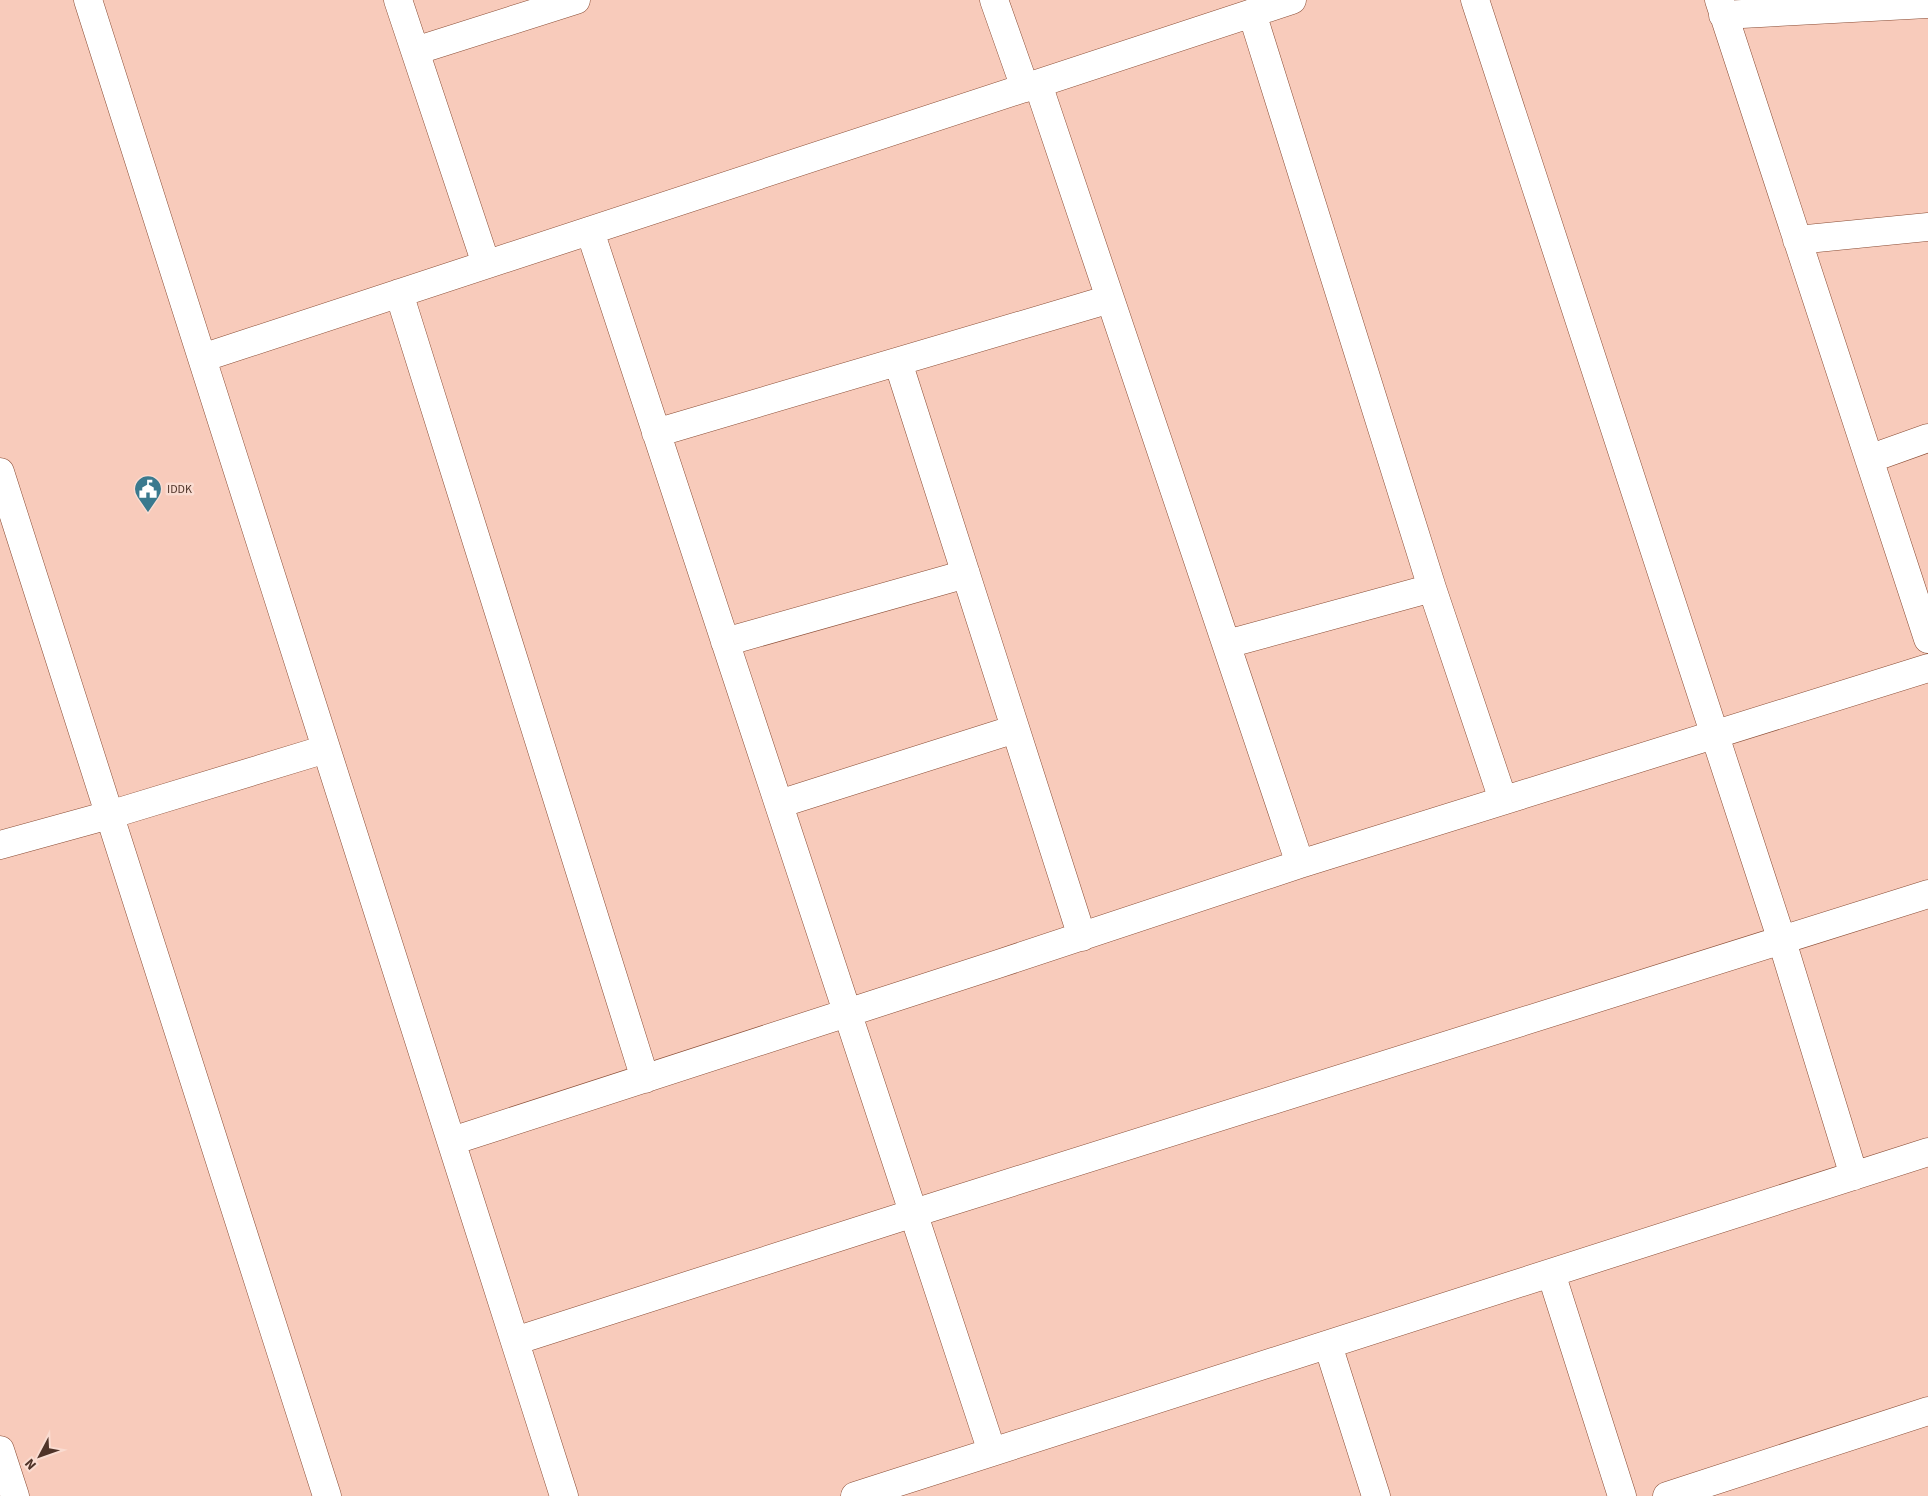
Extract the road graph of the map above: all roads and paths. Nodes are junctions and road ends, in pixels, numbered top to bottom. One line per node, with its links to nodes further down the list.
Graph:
1 (88, 0): 18 (street)
2 (398, 0): 10 (street)
3 (576, 0): 10 (street)
4 (994, 0): 11 (street)
5 (1292, 0): 9 (street)
6 (1475, 0): 31 (street)
7 (1928, 4): 8 (street)
8 (1721, 7): 14 (street)
9 (1252, 13): 11 (street); 25 (street)
10 (415, 51): 15 (street)
11 (1031, 86): 13 (street); 17 (street)
12 (1928, 227): 14 (street)
13 (590, 231): 15 (street); 20 (street)
14 (1797, 240): 22 (street)
15 (486, 264): 16 (street)
16 (399, 293): 18 (street); 42 (street)
17 (1110, 299): 19 (street); 28 (street)
18 (202, 358): 32 (street)
19 (898, 362): 20 (street); 24 (street)
20 (656, 433): 27 (street)
21 (1928, 438): 22 (street)
22 (1869, 459): 26 (street)
23 (0, 472): 35 (street)
24 (966, 574): 27 (street); 30 (street)
25 (1432, 588): 28 (street); 33 (street)
26 (1928, 639)
27 (725, 642): 34 (street)
28 (1227, 644): 37 (street)
29 (1928, 668): 31 (street)
30 (1015, 728): 34 (street); 39 (street)
31 (1714, 734): 33 (street); 40 (street)
32 (326, 749): 35 (street); 43 (street)
33 (1503, 800): 37 (street)
34 (779, 804): 41 (street)
35 (109, 814): 36 (street); 54 (street)
36 (0, 845)
37 (1300, 864): 39 (street)
38 (1928, 894): 40 (street)
39 (1082, 936): 41 (street)
40 (1782, 941): 45 (street); 46 (street)
41 (847, 1013): 42 (street); 46 (street)
42 (645, 1079): 43 (street)
43 (452, 1141): 48 (street)
44 (1928, 1152): 45 (street)
45 (1854, 1176): 47 (street)
46 (914, 1213): 48 (street); 52 (street)
47 (1551, 1273): 49 (street); 58 (street)
48 (515, 1341): 55 (street)
49 (1328, 1344): 52 (street); 57 (street)
50 (1928, 1411): 59 (street)
51 (0, 1450): 53 (street)
52 (992, 1452): 56 (street)
53 (15, 1496)
54 (327, 1496)
55 (564, 1496)
56 (855, 1496)
57 (1376, 1496)
58 (1622, 1496)
59 (1666, 1496)

